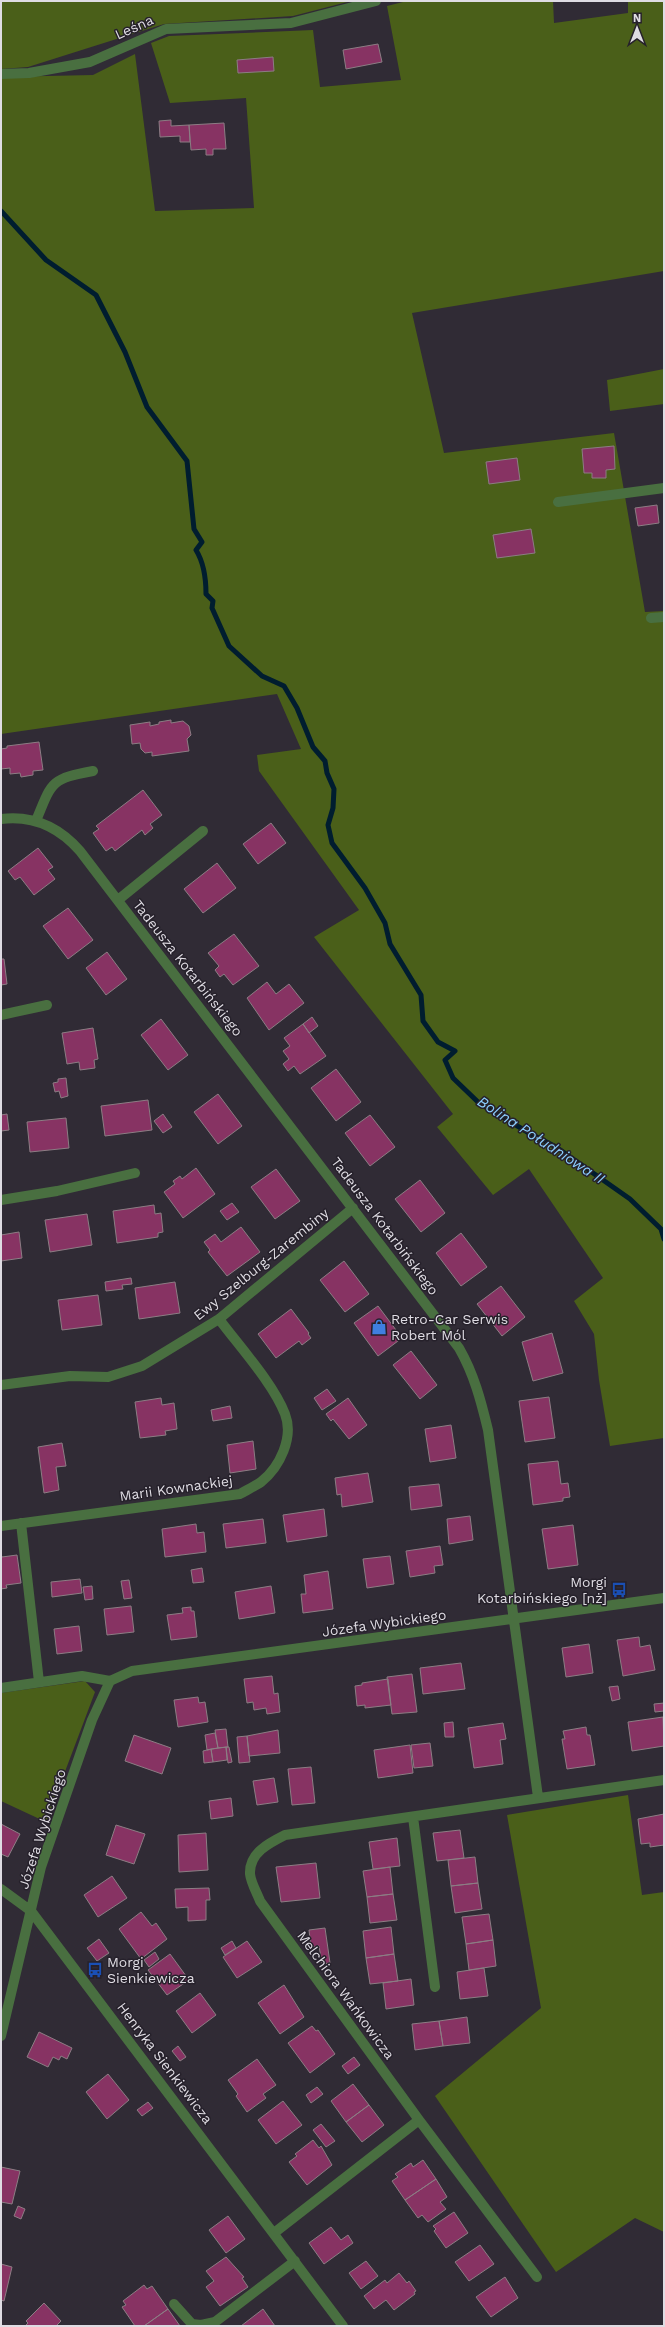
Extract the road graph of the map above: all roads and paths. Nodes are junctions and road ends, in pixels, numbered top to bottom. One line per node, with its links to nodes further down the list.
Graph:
1 (376, 1): 2 (street, Leśna)
2 (1, 74)
3 (664, 488): 4 (street)
4 (558, 502)
5 (664, 616): 6 (street)
6 (651, 618)
7 (93, 771): 9 (street)
8 (1, 819): 9 (street, Tadeusza Kotarbińskiego)
9 (36, 821): 11 (street, Tadeusza Kotarbińskiego)
10 (203, 832): 11 (street, Tadeusza Kotarbińskiego)
11 (118, 900): 16 (street, Tadeusza Kotarbińskiego)
12 (47, 1005): 13 (street)
13 (1, 1015)
14 (135, 1173): 15 (street)
15 (1, 1200)
16 (354, 1208): 17 (street, Ewy Szelburg-Zarembiny); 22 (street, Tadeusza Kotarbińskiego)
17 (219, 1320): 18 (street, Ewy Szelburg-Zarembiny); 19 (street, Marii Kownackiej)
18 (1, 1385)
19 (21, 1523): 20 (street, Marii Kownackiej); 24 (street)
20 (1, 1526)
21 (664, 1598): 22 (street, Józefa Wybickiego)
22 (515, 1619): 23 (street, Józefa Wybickiego); 27 (street, Tadeusza Kotarbińskiego)
23 (110, 1681): 24 (street); 30 (street, Józefa Wybickiego)
24 (39, 1682): 25 (street)
25 (1, 1688)
26 (664, 1780): 27 (street, Melchiora Wańkowicza)
27 (538, 1797): 28 (street, Melchiora Wańkowicza)
28 (413, 1818): 31 (street); 33 (street, Melchiora Wańkowicza)
29 (1, 1889): 30 (street, Henryka Sienkiewicza)
30 (31, 1911): 32 (street, Józefa Wybickiego); 34 (street, Henryka Sienkiewicza)
31 (435, 1987)
32 (1, 2036)
33 (419, 2120): 34 (street); 36 (street, Melchiora Wańkowicza)
34 (274, 2233): 35 (street, Henryka Sienkiewicza)
35 (294, 2261): 37 (street); 38 (street, Henryka Sienkiewicza)
36 (537, 2277)
37 (174, 2304)
38 (343, 2326)

